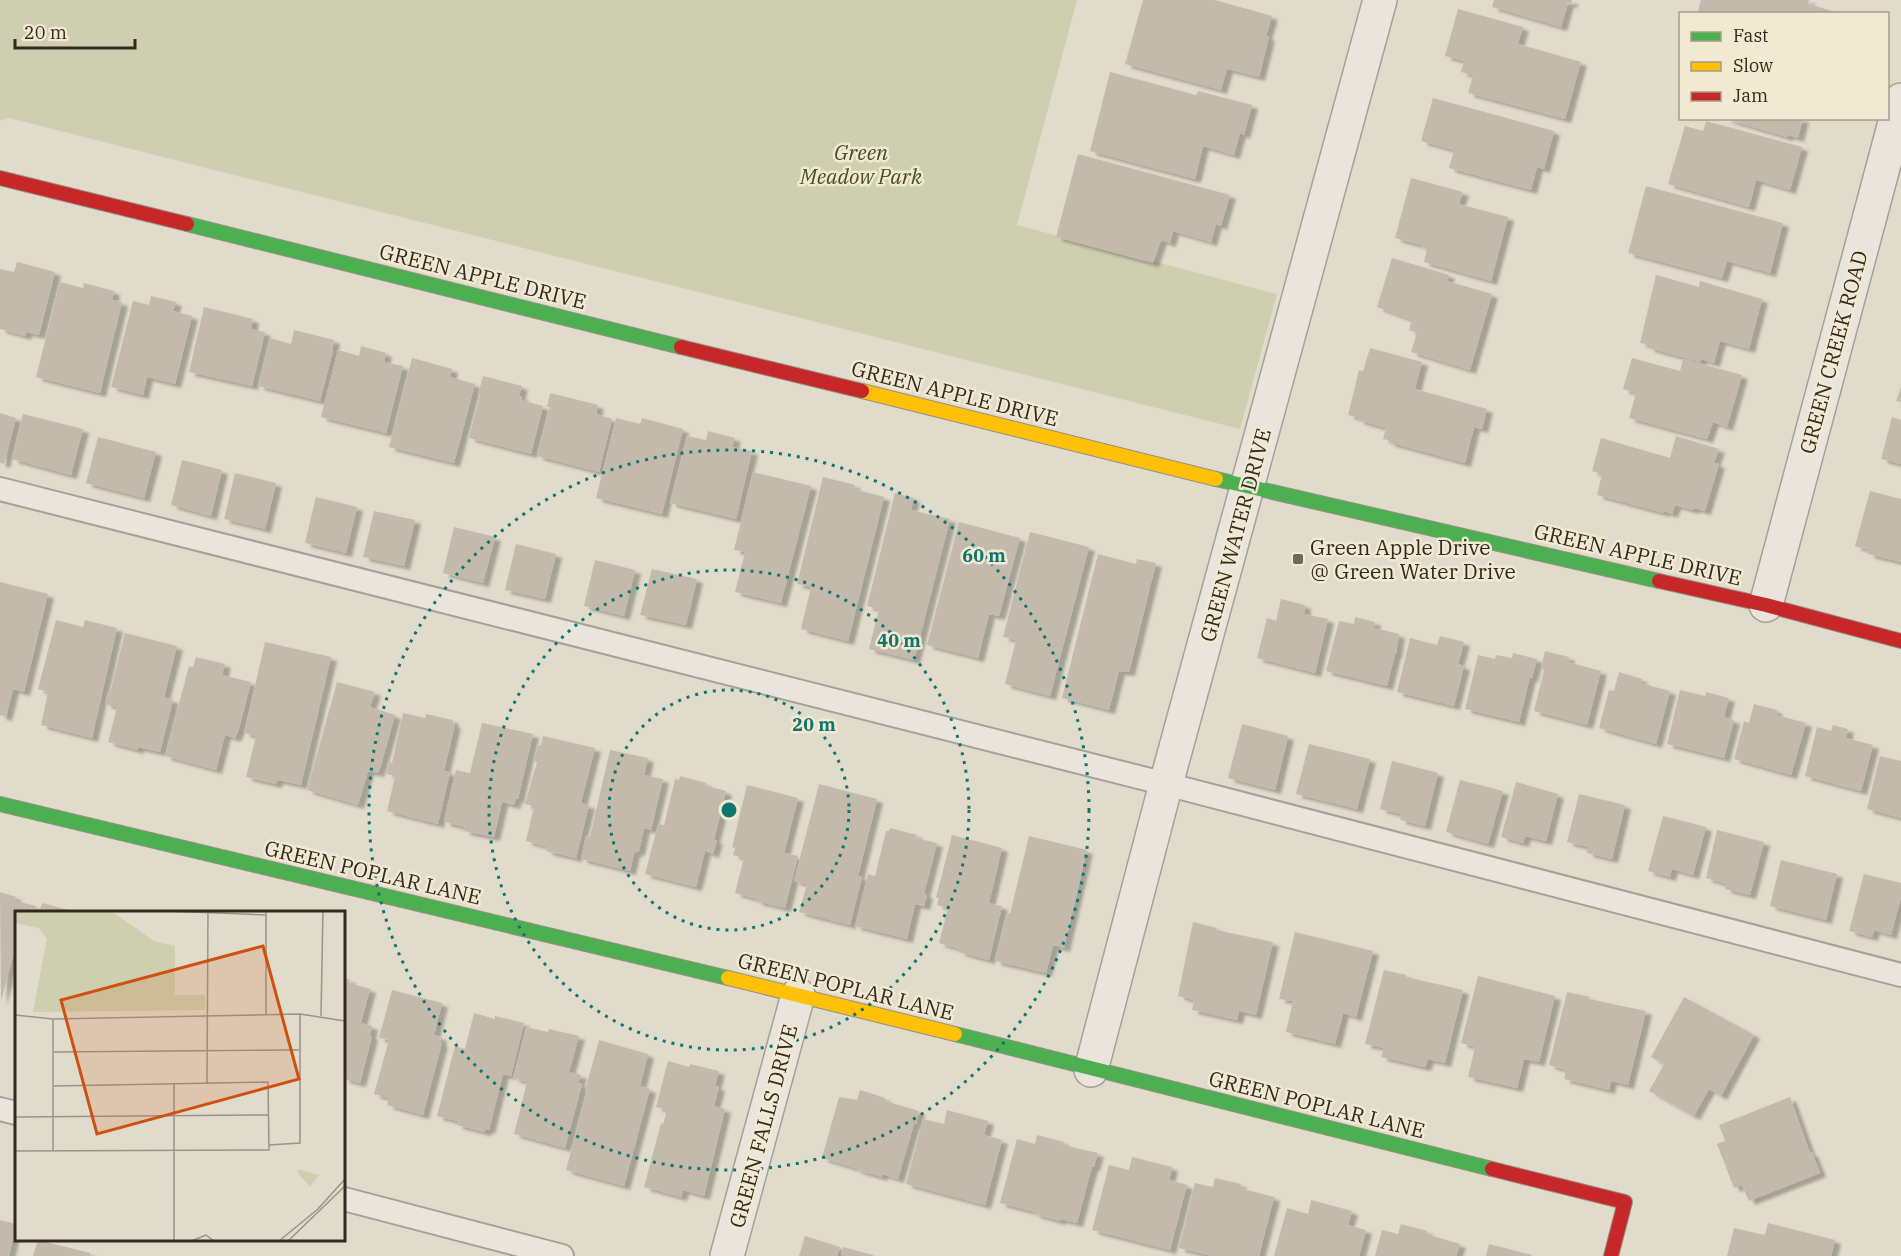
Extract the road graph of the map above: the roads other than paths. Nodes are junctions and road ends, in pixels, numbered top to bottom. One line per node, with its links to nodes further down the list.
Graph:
1 (1380, 0): 4 (street, GREEN WATER DRIVE)
2 (1901, 100): 6 (street, GREEN CREEK ROAD)
3 (0, 178): 4 (street, GREEN APPLE DRIVE)
4 (1248, 487): 6 (street, GREEN APPLE DRIVE); 8 (street, GREEN WATER DRIVE)
5 (0, 489): 8 (lane)
6 (1766, 605): 7 (street, GREEN APPLE DRIVE)
7 (1901, 641)
8 (1166, 784): 10 (lane); 12 (street, GREEN WATER DRIVE)
9 (0, 804): 11 (street, GREEN POPLAR LANE)
10 (1901, 975)
11 (798, 995): 12 (street, GREEN POPLAR LANE); 17 (street, GREEN FALLS DRIVE)
12 (1091, 1070): 18 (street, GREEN POPLAR LANE)
13 (0, 1109): 14 (lane)
14 (15, 1113)
15 (345, 1199): 16 (lane)
16 (562, 1256)
17 (727, 1256)
18 (1611, 1256)

